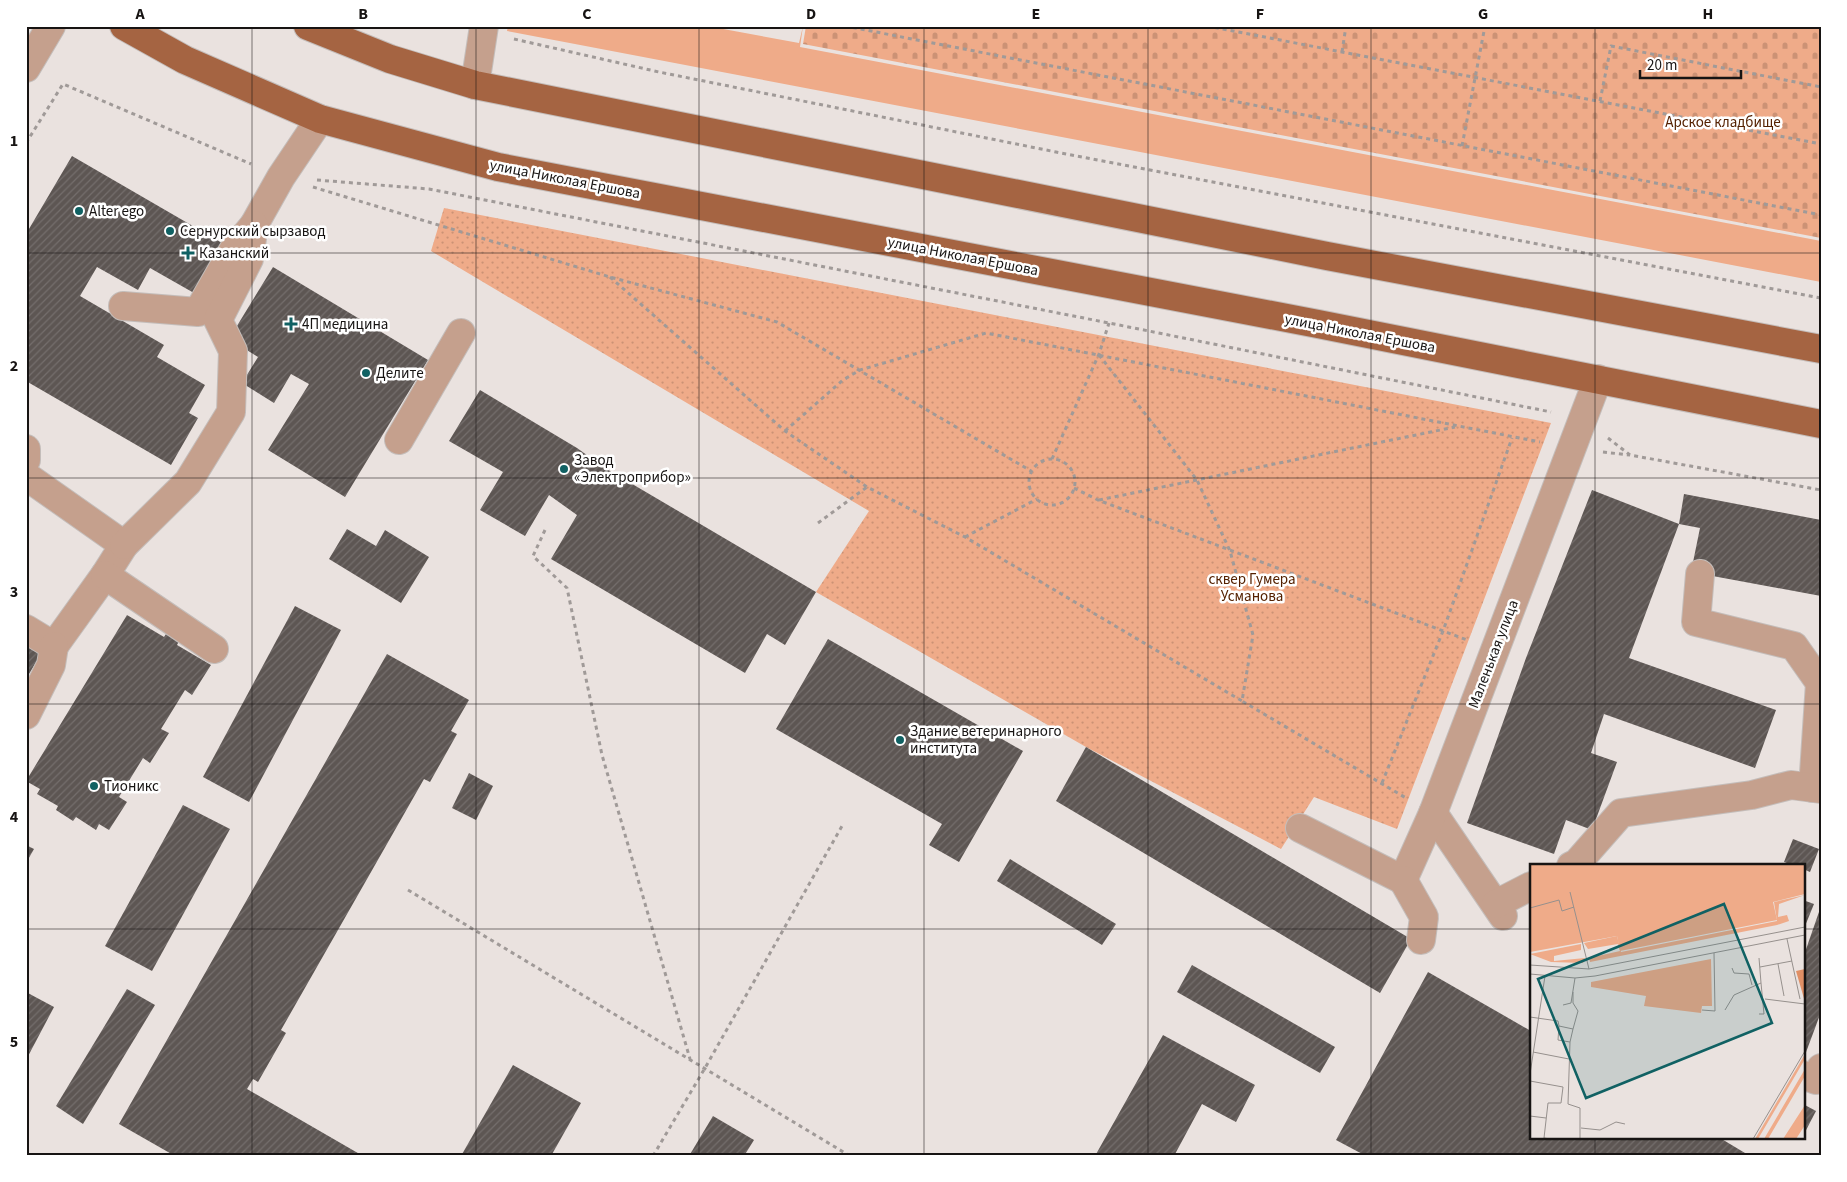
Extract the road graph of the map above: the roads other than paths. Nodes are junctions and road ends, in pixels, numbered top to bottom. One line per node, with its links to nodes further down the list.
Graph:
1 (51, 26): 5 (street)
2 (124, 26): 7 (main road, улица Николая Ершова)
3 (308, 26): 6 (main road)
4 (484, 29): 6 (street)
5 (26, 68)
6 (476, 85): 11 (main road)
7 (320, 119): 8 (street); 12 (main road, улица Николая Ершова)
8 (254, 225): 9 (street); 18 (street)
9 (122, 306)
10 (461, 333): 14 (street)
11 (1821, 349)
12 (1598, 379): 13 (main road, улица Николая Ершова); 26 (street, Маленькая улица)
13 (1821, 424)
14 (399, 440)
15 (26, 449): 16 (street)
16 (26, 460)
17 (26, 476): 18 (street)
18 (124, 545): 20 (street)
19 (1700, 574): 25 (street)
20 (105, 576): 22 (street); 23 (street)
21 (26, 629): 22 (street)
22 (54, 646): 24 (street)
23 (214, 649)
24 (26, 715)
25 (1817, 789): 28 (street)
26 (1433, 813): 29 (street, Маленькая улица); 30 (street)
27 (1300, 828): 29 (street)
28 (1575, 864)
29 (1403, 880): 31 (street)
30 (1530, 887)
31 (1421, 940)
32 (1821, 1068): 33 (street)
33 (1804, 1075)

